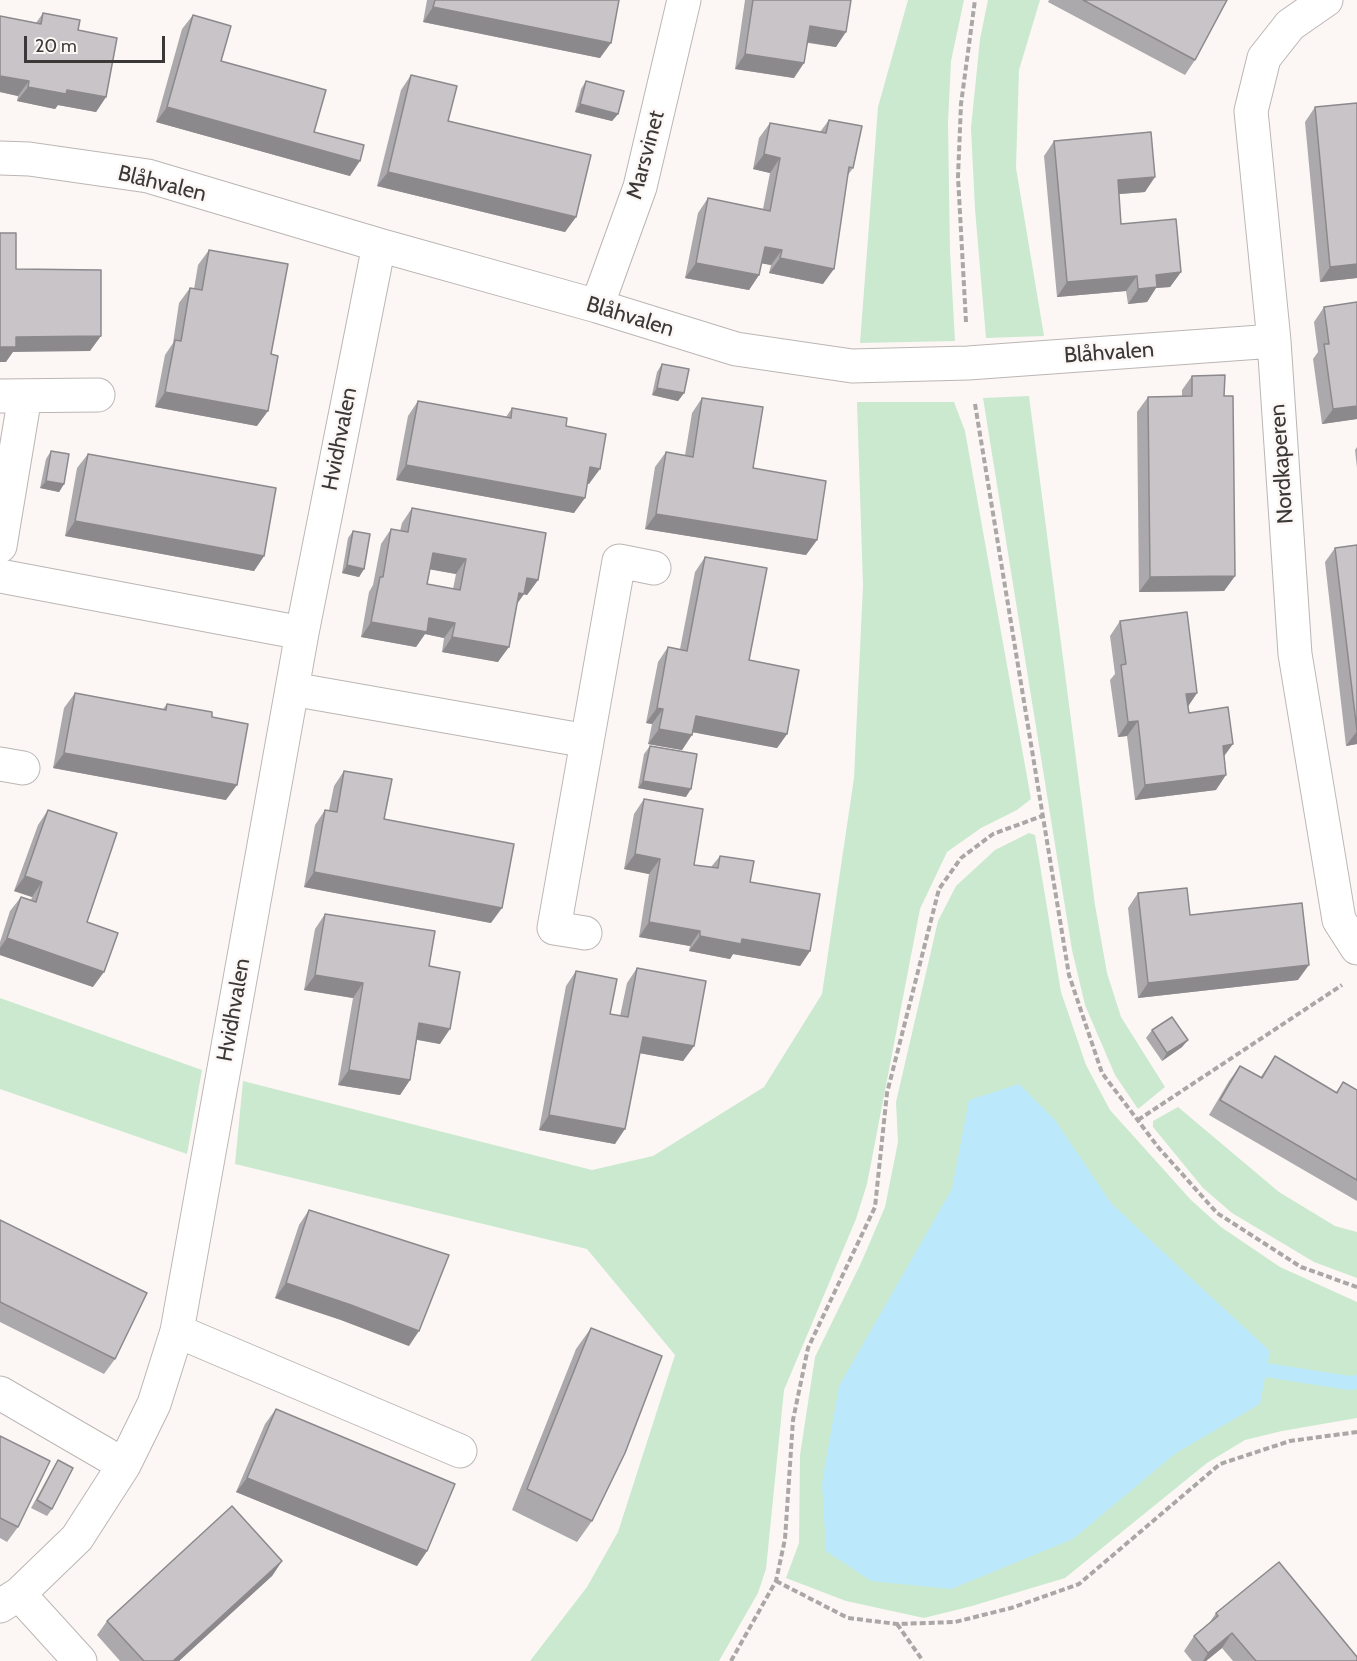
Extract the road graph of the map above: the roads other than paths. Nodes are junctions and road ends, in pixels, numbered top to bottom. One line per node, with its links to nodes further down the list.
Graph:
1 (684, 0): 5 (street, Marsvinet)
2 (1326, 0): 6 (street, Nordkaperen)
3 (0, 158): 4 (street, Blåhvalen)
4 (379, 245): 5 (street, Blåhvalen); 12 (street, Hvidhvalen)
5 (597, 306): 6 (street, Blåhvalen)
6 (1274, 341): 16 (street, Nordkaperen)
7 (98, 395): 8 (street)
8 (12, 396): 9 (street)
9 (0, 546)
10 (654, 568): 14 (street)
11 (0, 576): 12 (street)
12 (302, 633): 13 (street, Hvidhvalen)
13 (292, 689): 14 (street); 17 (street, Hvidhvalen)
14 (587, 741): 15 (street)
15 (585, 933)
16 (1357, 948)
17 (177, 1331): 19 (street); 20 (street, Hvidhvalen)
18 (0, 1393): 20 (street)
19 (460, 1451)
20 (124, 1465): 21 (street, Hvidhvalen)
21 (9, 1600): 22 (street, Hvidhvalen)
22 (80, 1661)

